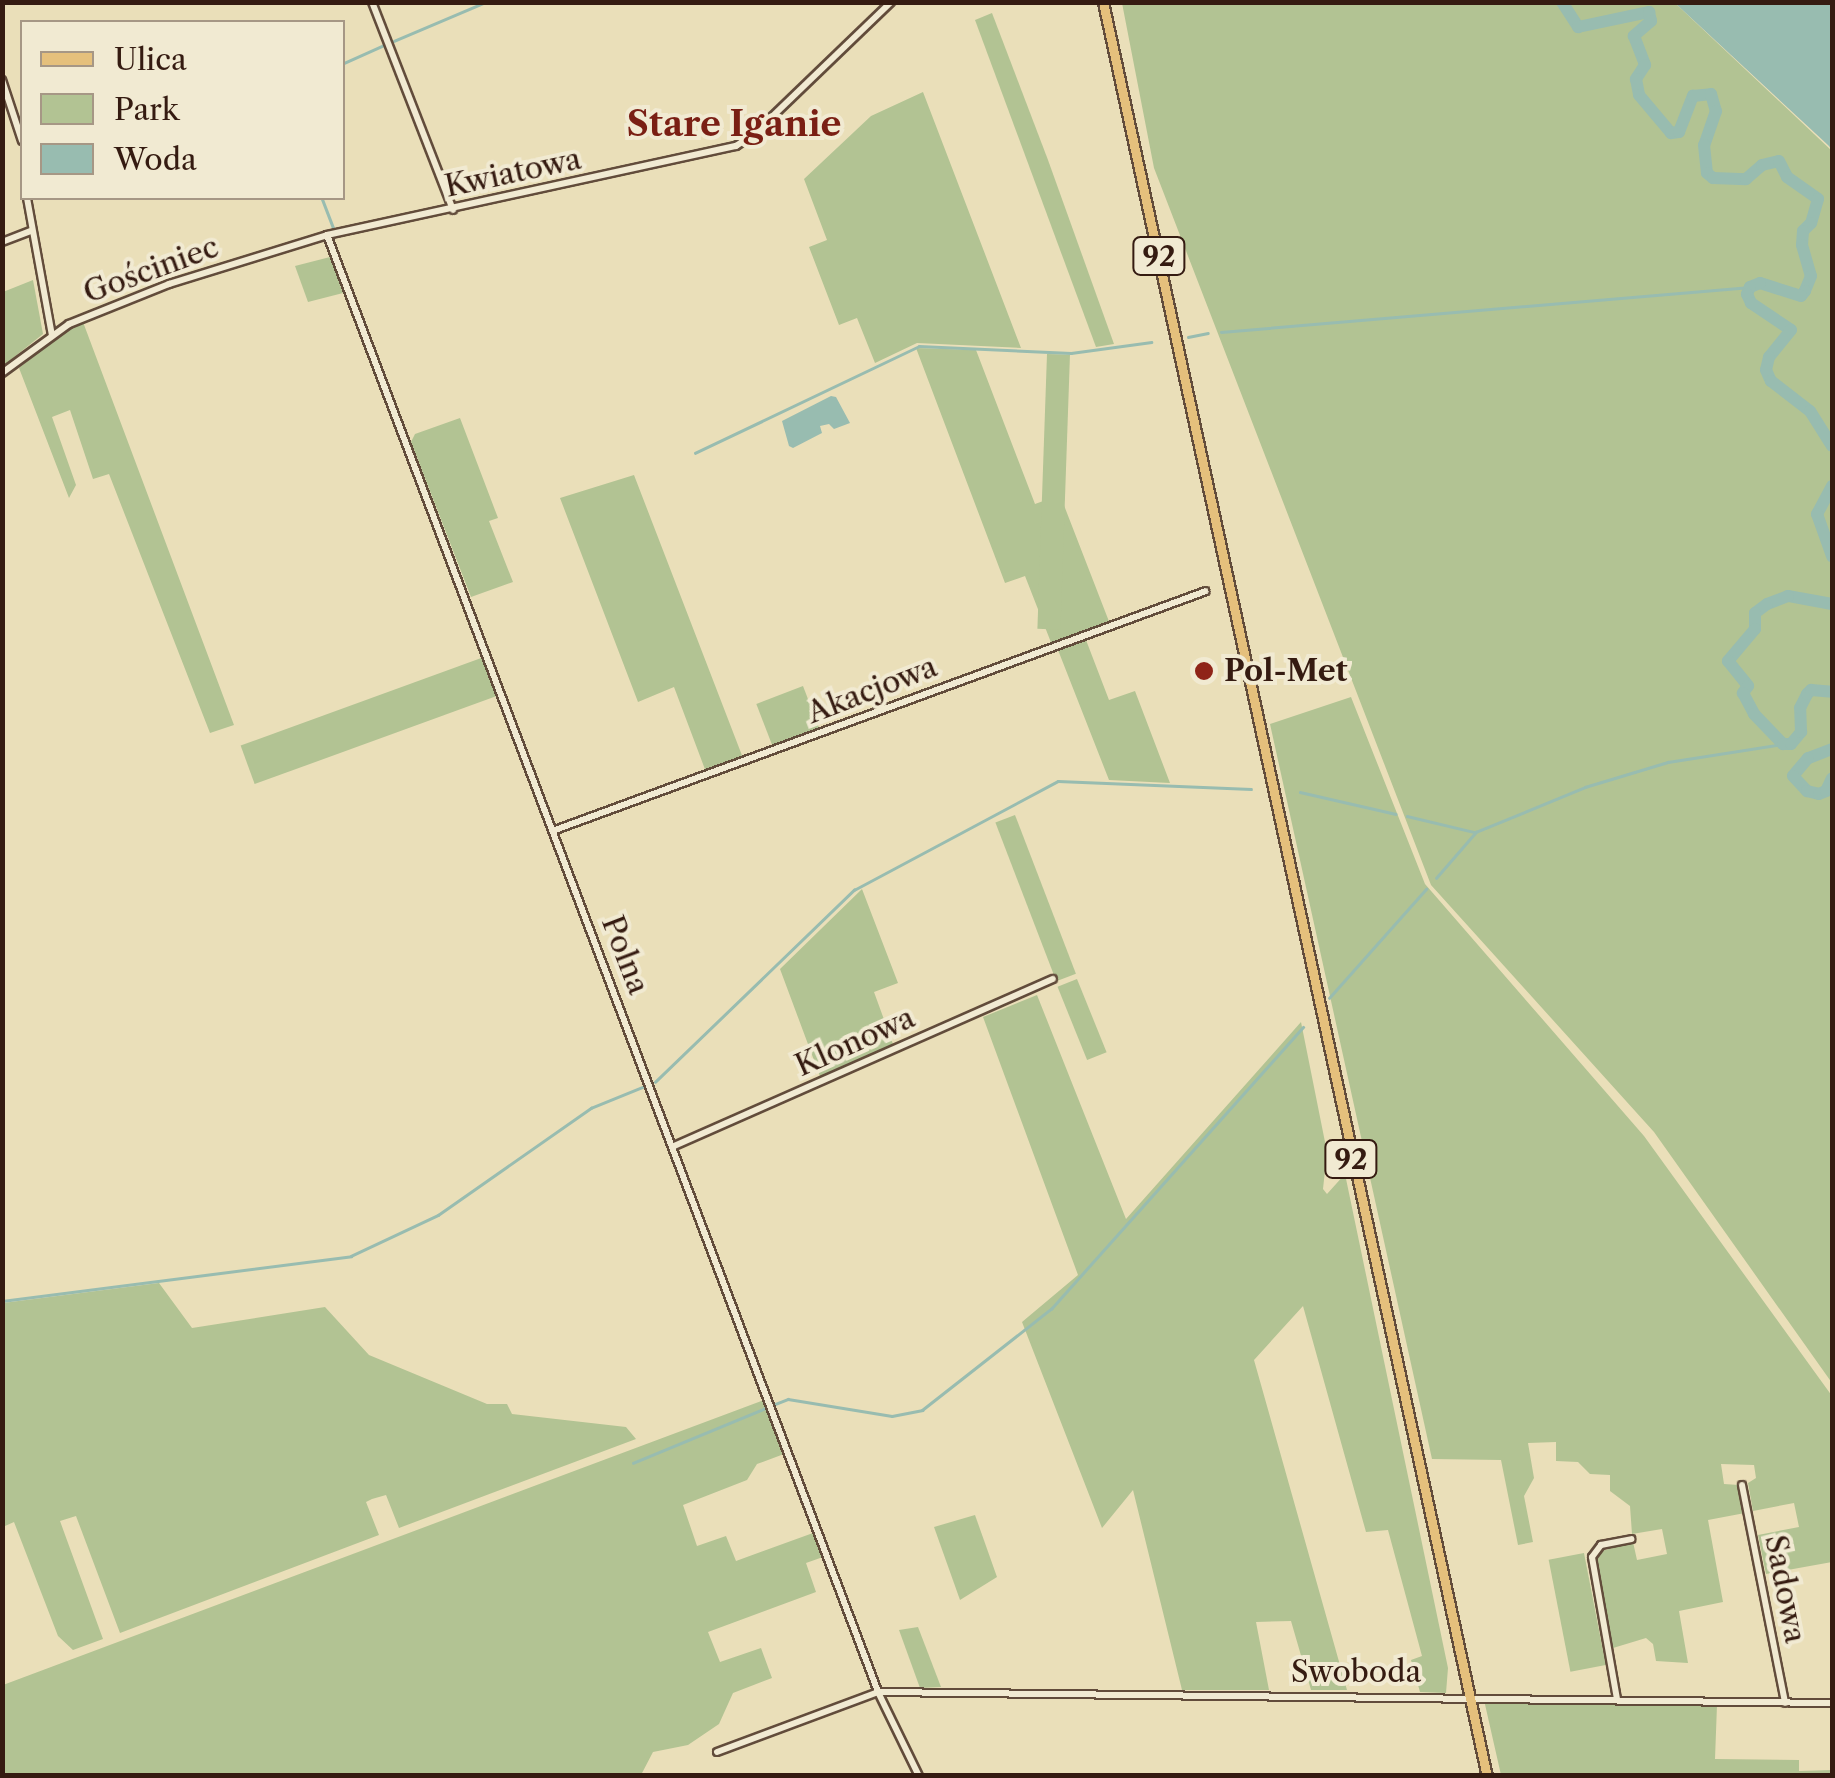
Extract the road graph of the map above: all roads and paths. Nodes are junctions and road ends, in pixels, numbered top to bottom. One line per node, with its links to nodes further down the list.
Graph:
1 (372, 2): 7 (street)
2 (890, 2): 7 (street, Kwiatowa)
3 (1104, 2): 20 (main road, 92)
4 (2, 80): 5 (street)
5 (20, 135)
6 (27, 200): 8 (street)
7 (453, 210): 9 (street, Kwiatowa)
8 (31, 231): 10 (street); 11 (street)
9 (328, 235): 11 (street, Gościniec); 14 (street, Polna)
10 (2, 242)
11 (52, 335): 12 (street, Gościniec)
12 (2, 374)
13 (1206, 592): 14 (street, Akacjowa)
14 (554, 830): 16 (street, Polna)
15 (1053, 979): 16 (street, Klonowa)
16 (674, 1146): 19 (street, Polna)
17 (1742, 1485): 22 (street, Sadowa)
18 (1631, 1539): 21 (street)
19 (878, 1692): 20 (street, Swoboda); 24 (street); 25 (street, Polna)
20 (1468, 1695): 21 (street, Swoboda); 26 (main road, 92)
21 (1616, 1699): 22 (street, Swoboda)
22 (1785, 1702): 23 (street, Swoboda)
23 (1832, 1703)
24 (716, 1752)
25 (919, 1776)
26 (1487, 1776)

